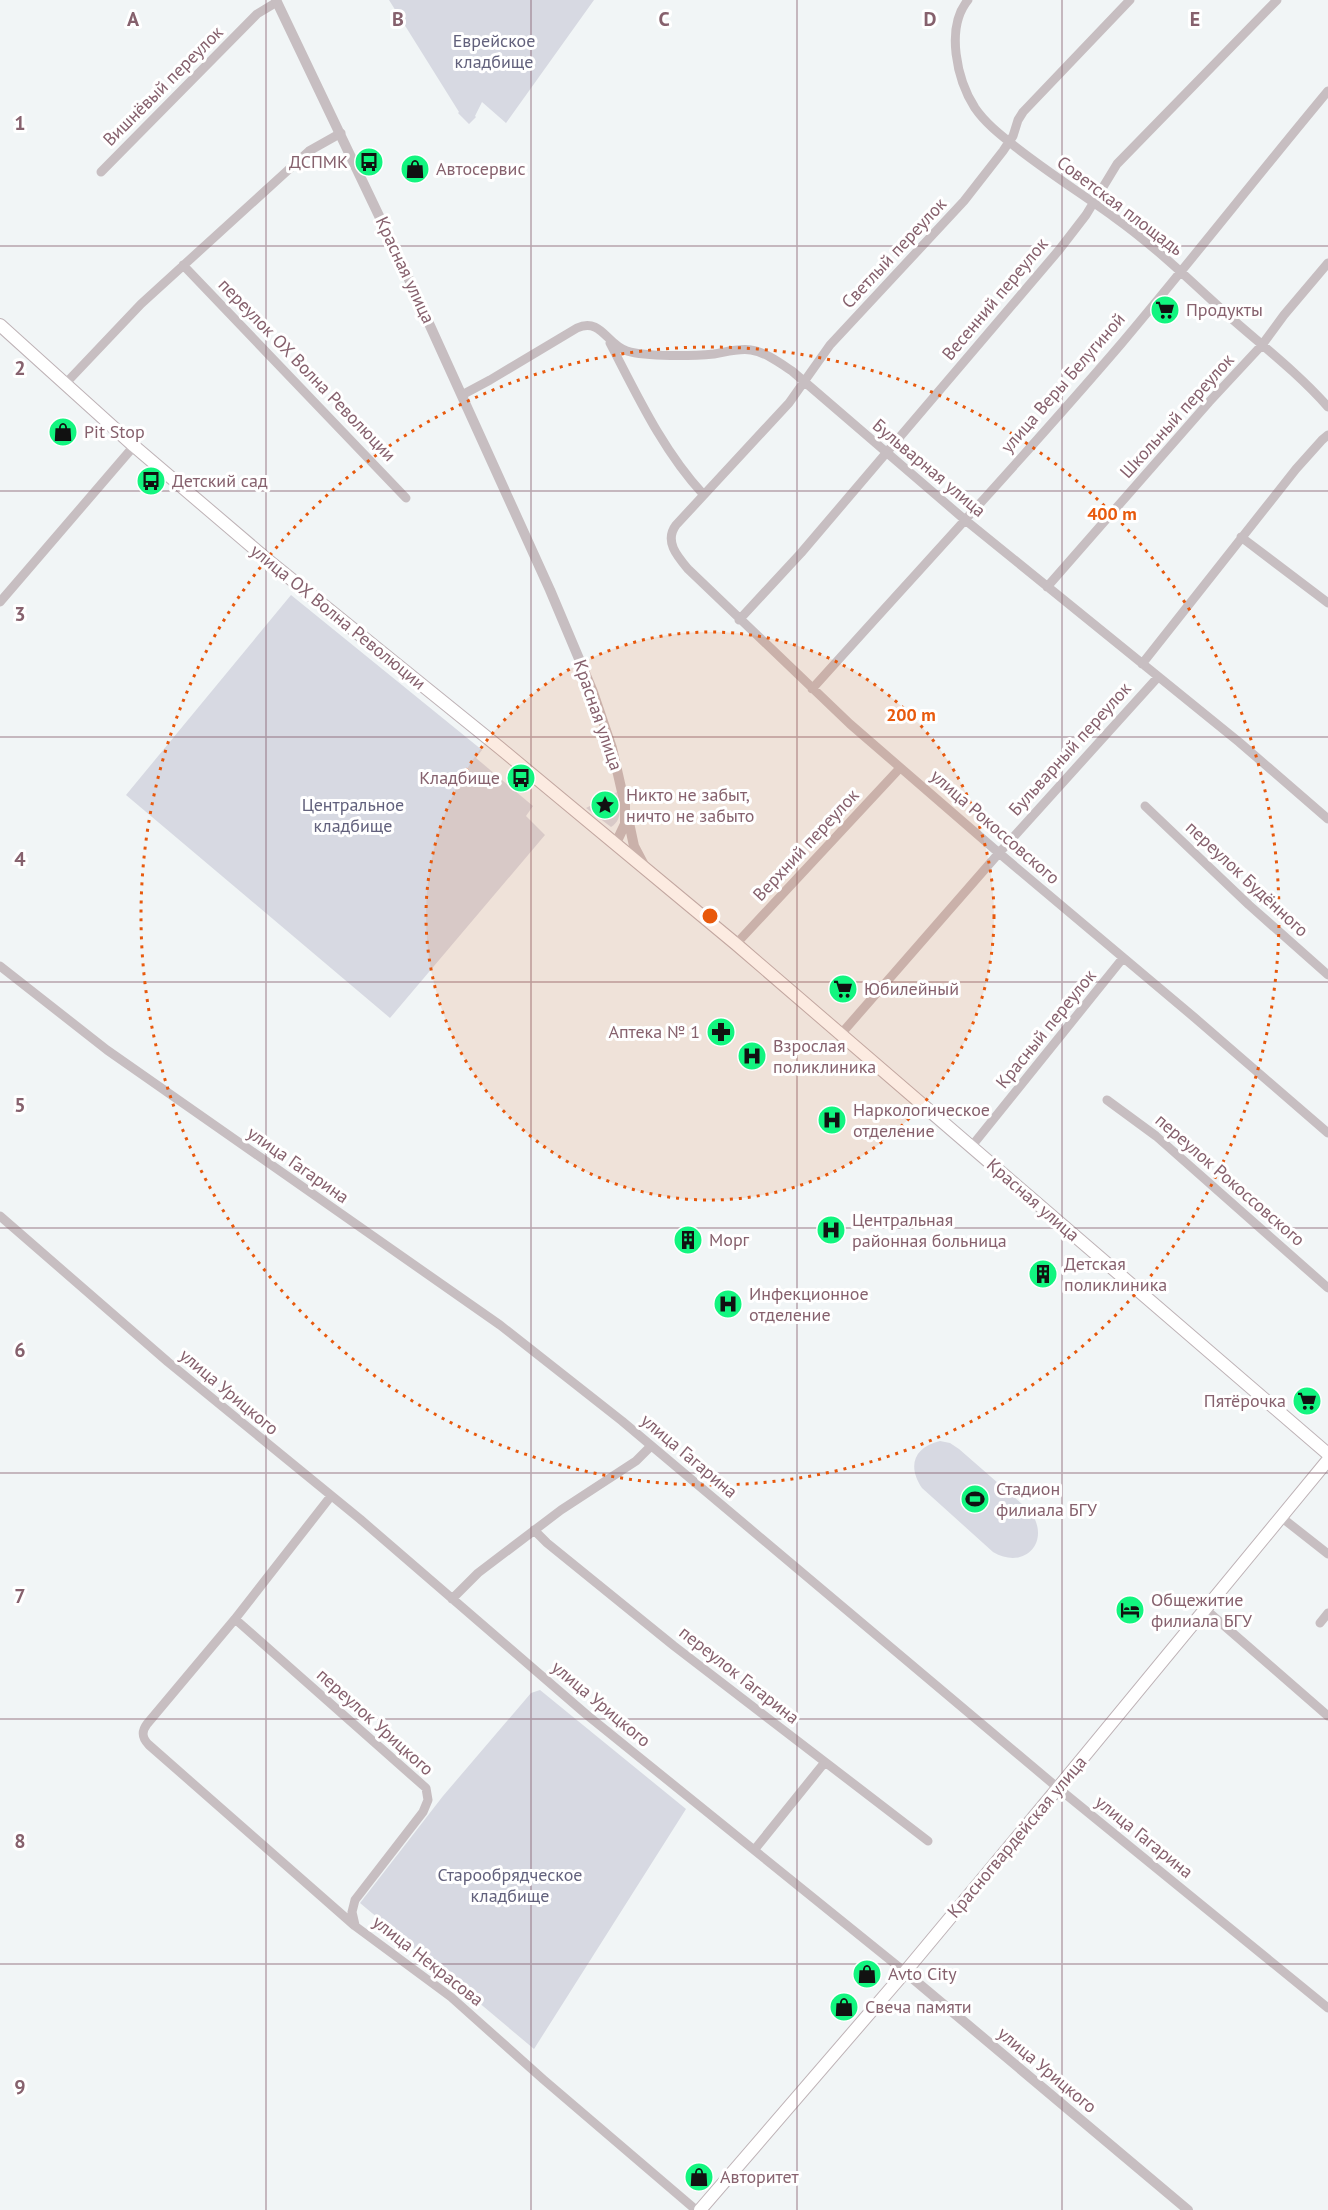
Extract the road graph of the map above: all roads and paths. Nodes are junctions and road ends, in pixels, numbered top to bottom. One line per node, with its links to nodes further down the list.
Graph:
1 (968, 0): 7 (street, Советская площадь)
2 (1130, 0): 7 (street, Светлый переулок)
3 (1277, 0): 9 (street, Весенний переулок)
4 (276, 1): 6 (street, Красная улица); 8 (street, Вишнёвый переулок)
5 (1328, 91): 12 (street, улица Веры Белугиной)
6 (341, 133): 11 (street); 18 (street, Красная улица)
7 (1009, 142): 9 (street, Советская площадь); 17 (street, Светлый переулок)
8 (101, 172)
9 (1093, 202): 12 (street, Советская площадь); 22 (street, Весенний переулок)
10 (1328, 263): 15 (street, Школьный переулок)
11 (183, 265): 16 (street); 24 (street, переулок ОХ Волна Революции)
12 (1180, 272): 15 (street, Советская площадь); 25 (street, улица Веры Белугиной)
13 (0, 325): 16 (main road, улица ОХ Волна Революции)
14 (608, 338): 17 (street, Бульварная улица); 18 (street, Бульварная улица); 23 (street)
15 (1262, 345): 19 (street, Советская площадь); 28 (street, Школьный переулок)
16 (66, 383): 21 (main road, улица ОХ Волна Революции)
17 (805, 383): 22 (street, Бульварная улица); 23 (street, Светлый переулок)
18 (462, 395): 36 (street, Красная улица)
19 (1328, 407)
20 (1328, 435): 27 (street, Бульварный переулок)
21 (134, 446): 29 (street); 39 (main road, улица ОХ Волна Революции)
22 (885, 452): 25 (street, Бульварная улица); 31 (street, Весенний переулок)
23 (703, 494): 26 (street, Светлый переулок)
24 (406, 498)
25 (964, 519): 28 (street, Бульварная улица); 34 (street, улица Веры Белугиной)
26 (676, 525): 31 (street, улица Рокоссовского)
27 (1241, 537): 30 (street); 32 (street, Бульварный переулок)
28 (1047, 587): 32 (street, Бульварная улица)
29 (0, 602)
30 (1328, 603)
31 (739, 620): 34 (street, улица Рокоссовского)
32 (1142, 664): 33 (street, Бульварная улица)
33 (1158, 677): 38 (street, Бульварная улица); 40 (street, Бульварный переулок)
34 (812, 689): 35 (street, улица Рокоссовского)
35 (900, 768): 40 (street, улица Рокоссовского); 42 (street, Верхний переулок)
36 (625, 806): 39 (street, Красная улица); 41 (street)
37 (1145, 806): 45 (street, переулок Будённого)
38 (1328, 819)
39 (616, 843): 41 (main road, Красная улица)
40 (999, 853): 43 (street, улица Рокоссовского); 46 (street, Бульварный переулок)
41 (645, 868): 42 (main road, Красная улица)
42 (736, 944): 46 (main road, Красная улица)
43 (1124, 958): 48 (street, улица Рокоссовского); 49 (street, Красный переулок)
44 (0, 966): 52 (street, улица Гагарина)
45 (1328, 975)
46 (841, 1034): 49 (main road, Красная улица)
47 (1107, 1100): 51 (street, переулок Рокоссовского)
48 (1328, 1133)
49 (971, 1147): 53 (main road, Красная улица)
50 (0, 1216): 55 (street, улица Урицкого)
51 (1328, 1288)
52 (651, 1446): 57 (street); 66 (street, улица Гагарина)
53 (1328, 1454)
54 (1328, 1460): 56 (main road, Красногвардейская улица)
55 (331, 1496): 59 (street, улица Урицкого); 62 (street)
56 (1281, 1517): 58 (street); 60 (main road, Красногвардейская улица)
57 (534, 1530): 59 (street); 65 (street, переулок Гагарина)
58 (1328, 1554)
59 (452, 1599): 68 (street, улица Урицкого)
60 (1205, 1609): 64 (street); 66 (main road, Красногвардейская улица)
61 (1328, 1613): 63 (street)
62 (235, 1619): 69 (street, переулок Урицкого); 69 (street, улица Некрасова)
63 (1320, 1623)
64 (1328, 1716)
65 (825, 1762): 67 (street, переулок Гагарина); 68 (street)
66 (1058, 1788): 70 (main road, Красногвардейская улица); 71 (street, улица Гагарина)
67 (928, 1841)
68 (755, 1849): 70 (street, улица Урицкого)
69 (355, 1926): 72 (street, улица Некрасова)
70 (905, 1972): 72 (main road, Красногвардейская улица); 73 (street, улица Урицкого)
71 (1328, 2008)
72 (698, 2210)
73 (1188, 2210)

